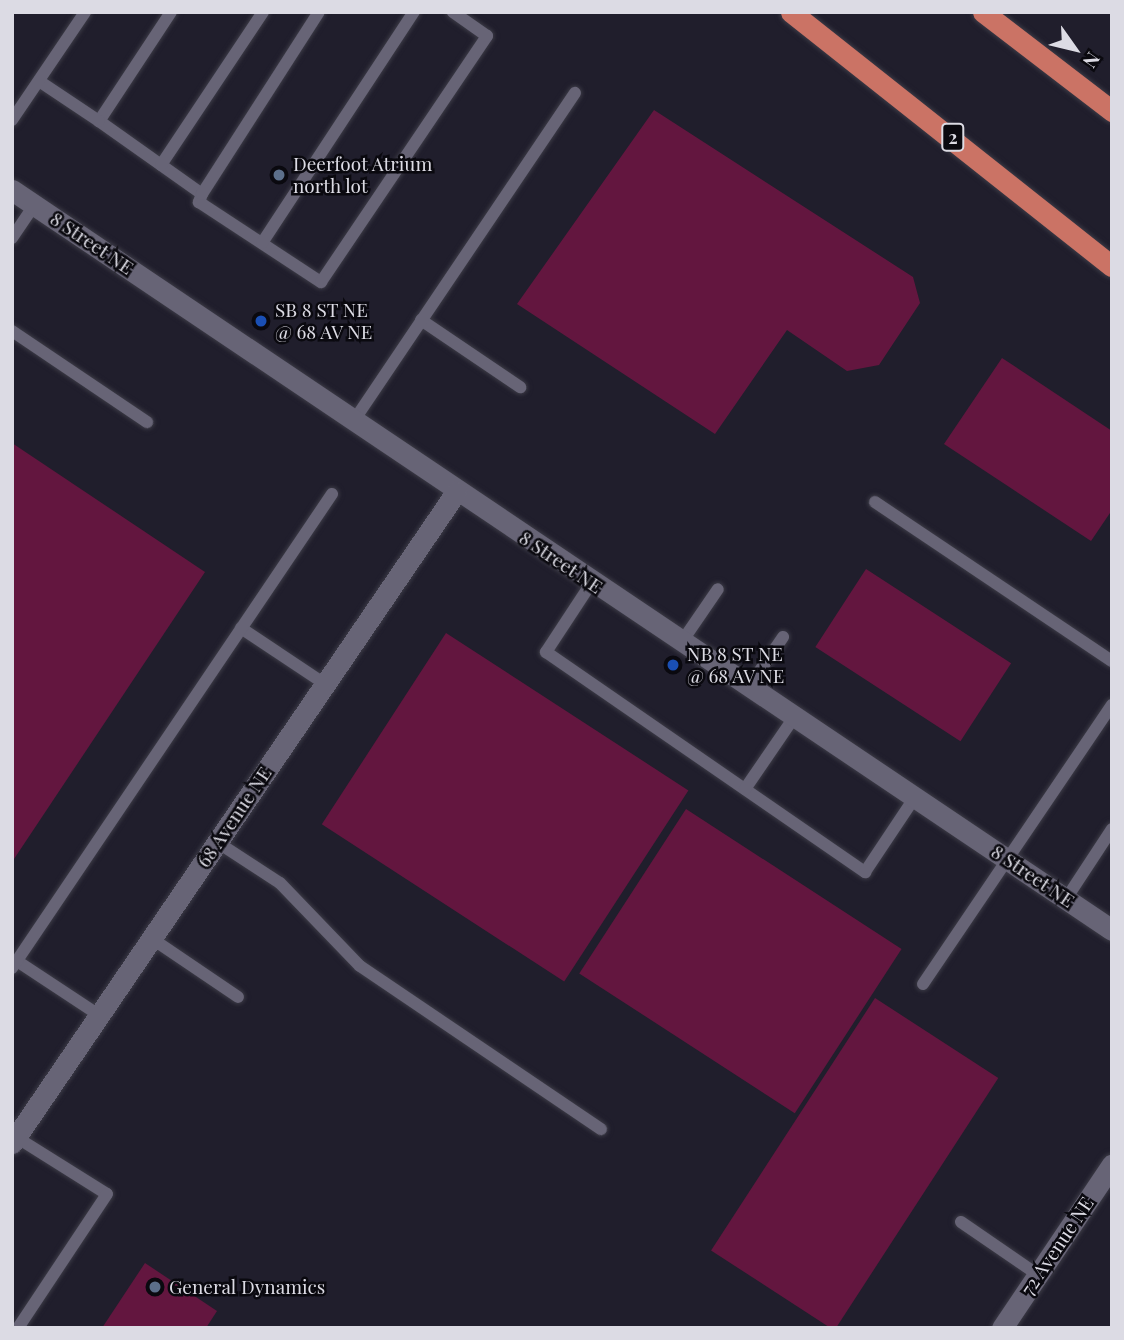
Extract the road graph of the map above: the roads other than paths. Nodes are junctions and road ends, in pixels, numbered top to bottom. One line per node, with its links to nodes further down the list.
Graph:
1 (85, 12): 11 (lane)
2 (171, 12): 15 (lane)
3 (263, 12): 16 (lane)
4 (319, 12): 18 (lane)
5 (414, 12): 21 (lane)
6 (453, 12): 21 (lane)
7 (791, 12): 22 (highway, 2)
8 (983, 12): 10 (highway)
9 (1003, 12): 10 (highway)
10 (1072, 79): 13 (highway)
11 (39, 81): 14 (lane); 15 (lane)
12 (575, 93): 23 (lane)
13 (1112, 111)
14 (12, 120)
15 (99, 121): 16 (lane)
16 (161, 165): 18 (lane)
17 (12, 190): 19 (street, 8 Street NE)
18 (202, 194): 21 (lane)
19 (34, 205): 20 (lane); 27 (street, 8 Street NE)
20 (12, 238)
21 (262, 243)
22 (1112, 266)
23 (421, 320): 25 (lane); 27 (lane)
24 (12, 331): 26 (lane)
25 (520, 387)
26 (147, 422)
27 (354, 422): 28 (street, 8 Street NE)
28 (456, 492): 31 (street, 8 Street NE); 37 (street, 68 Avenue NE)
29 (332, 494): 33 (lane)
30 (875, 502): 36 (lane)
31 (592, 582): 35 (street, 8 Street NE); 41 (lane)
32 (718, 589): 35 (lane)
33 (241, 628): 37 (lane); 49 (lane)
34 (783, 637): 38 (lane)
35 (681, 643): 38 (street, 8 Street NE)
36 (1112, 661)
37 (325, 684): 44 (street, 68 Avenue NE)
38 (748, 688): 40 (street, 8 Street NE)
39 (1112, 705): 45 (lane)
40 (793, 719): 41 (lane); 42 (street, 8 Street NE)
41 (745, 789): 42 (lane)
42 (915, 797): 45 (street, 8 Street NE)
43 (1112, 829): 46 (lane)
44 (217, 842): 48 (street, 68 Avenue NE); 53 (lane)
45 (1008, 859): 46 (street, 8 Street NE); 50 (lane)
46 (1066, 899): 47 (street, 8 Street NE)
47 (1112, 930)
48 (151, 938): 51 (lane); 52 (street, 68 Avenue NE)
49 (14, 964): 52 (lane)
50 (923, 984)
51 (238, 998)
52 (99, 1015): 54 (street, 68 Avenue NE)
53 (601, 1129)
54 (14, 1140): 58 (lane)
55 (1112, 1164): 57 (street, 72 Avenue NE)
56 (961, 1222): 57 (lane)
57 (1038, 1275): 59 (street, 72 Avenue NE)
58 (18, 1328)
59 (1002, 1328)

